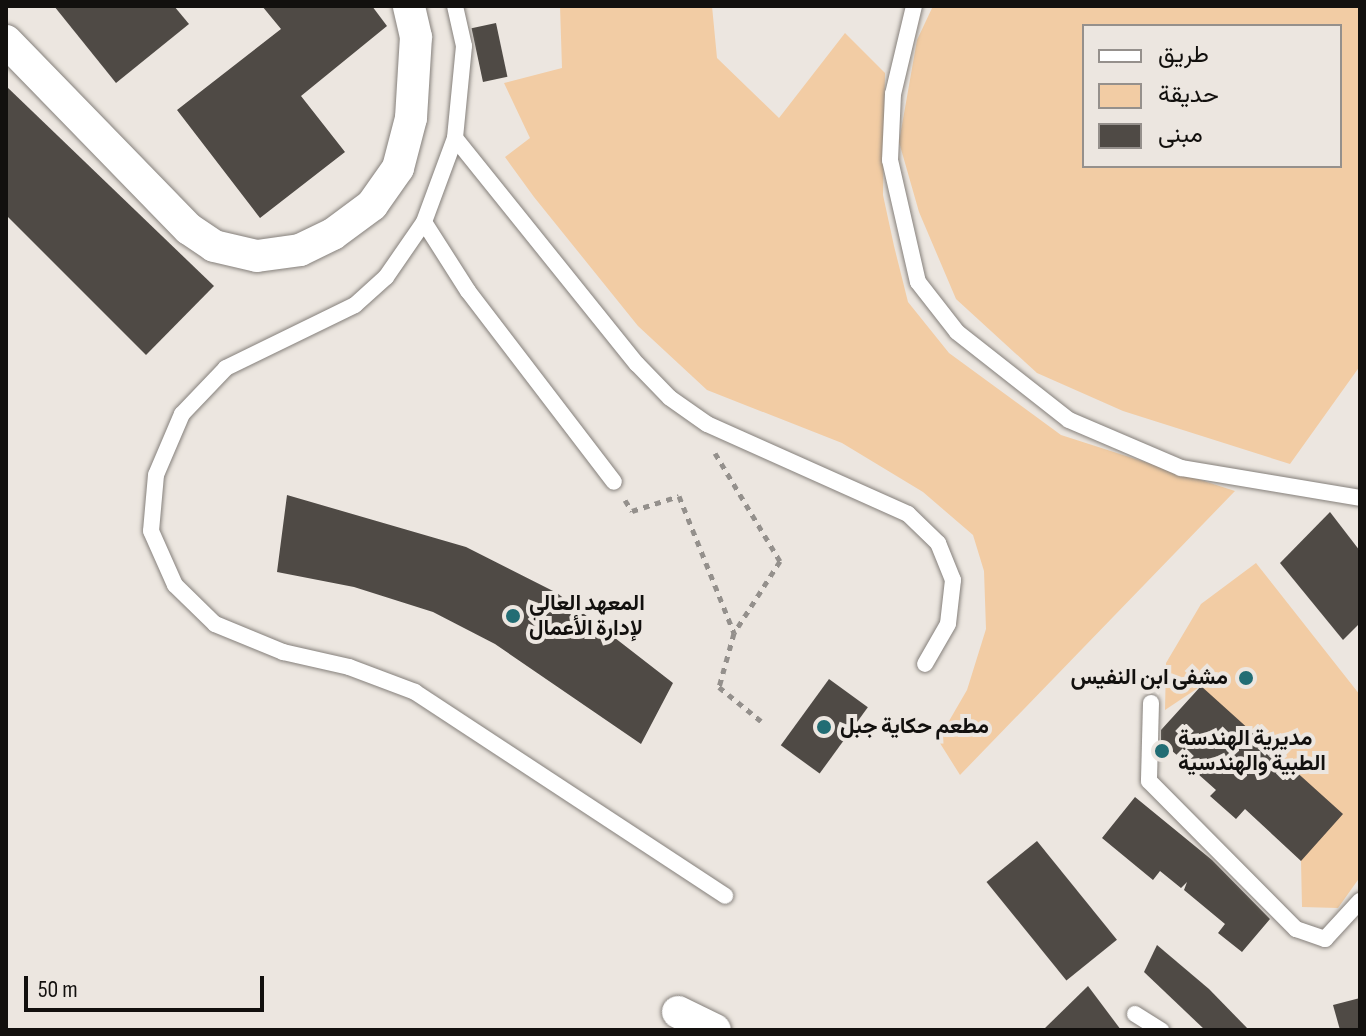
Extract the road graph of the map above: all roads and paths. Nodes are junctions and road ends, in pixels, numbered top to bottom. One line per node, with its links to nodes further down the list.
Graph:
1 (409, 6): 4 (street)
2 (455, 6): 5 (lane)
3 (914, 6): 9 (lane)
4 (6, 41)
5 (455, 138): 6 (lane); 7 (lane)
6 (424, 222): 8 (lane); 14 (lane)
7 (695, 415): 10 (path); 11 (lane)
8 (614, 482): 10 (path)
9 (1360, 498)
10 (734, 633): 13 (path)
11 (925, 664)
12 (1151, 703): 15 (lane)
13 (761, 721)
14 (725, 896)
15 (1360, 901)
16 (678, 1012): 18 (street)
17 (1135, 1014): 19 (lane)
18 (715, 1030)
19 (1161, 1030)

